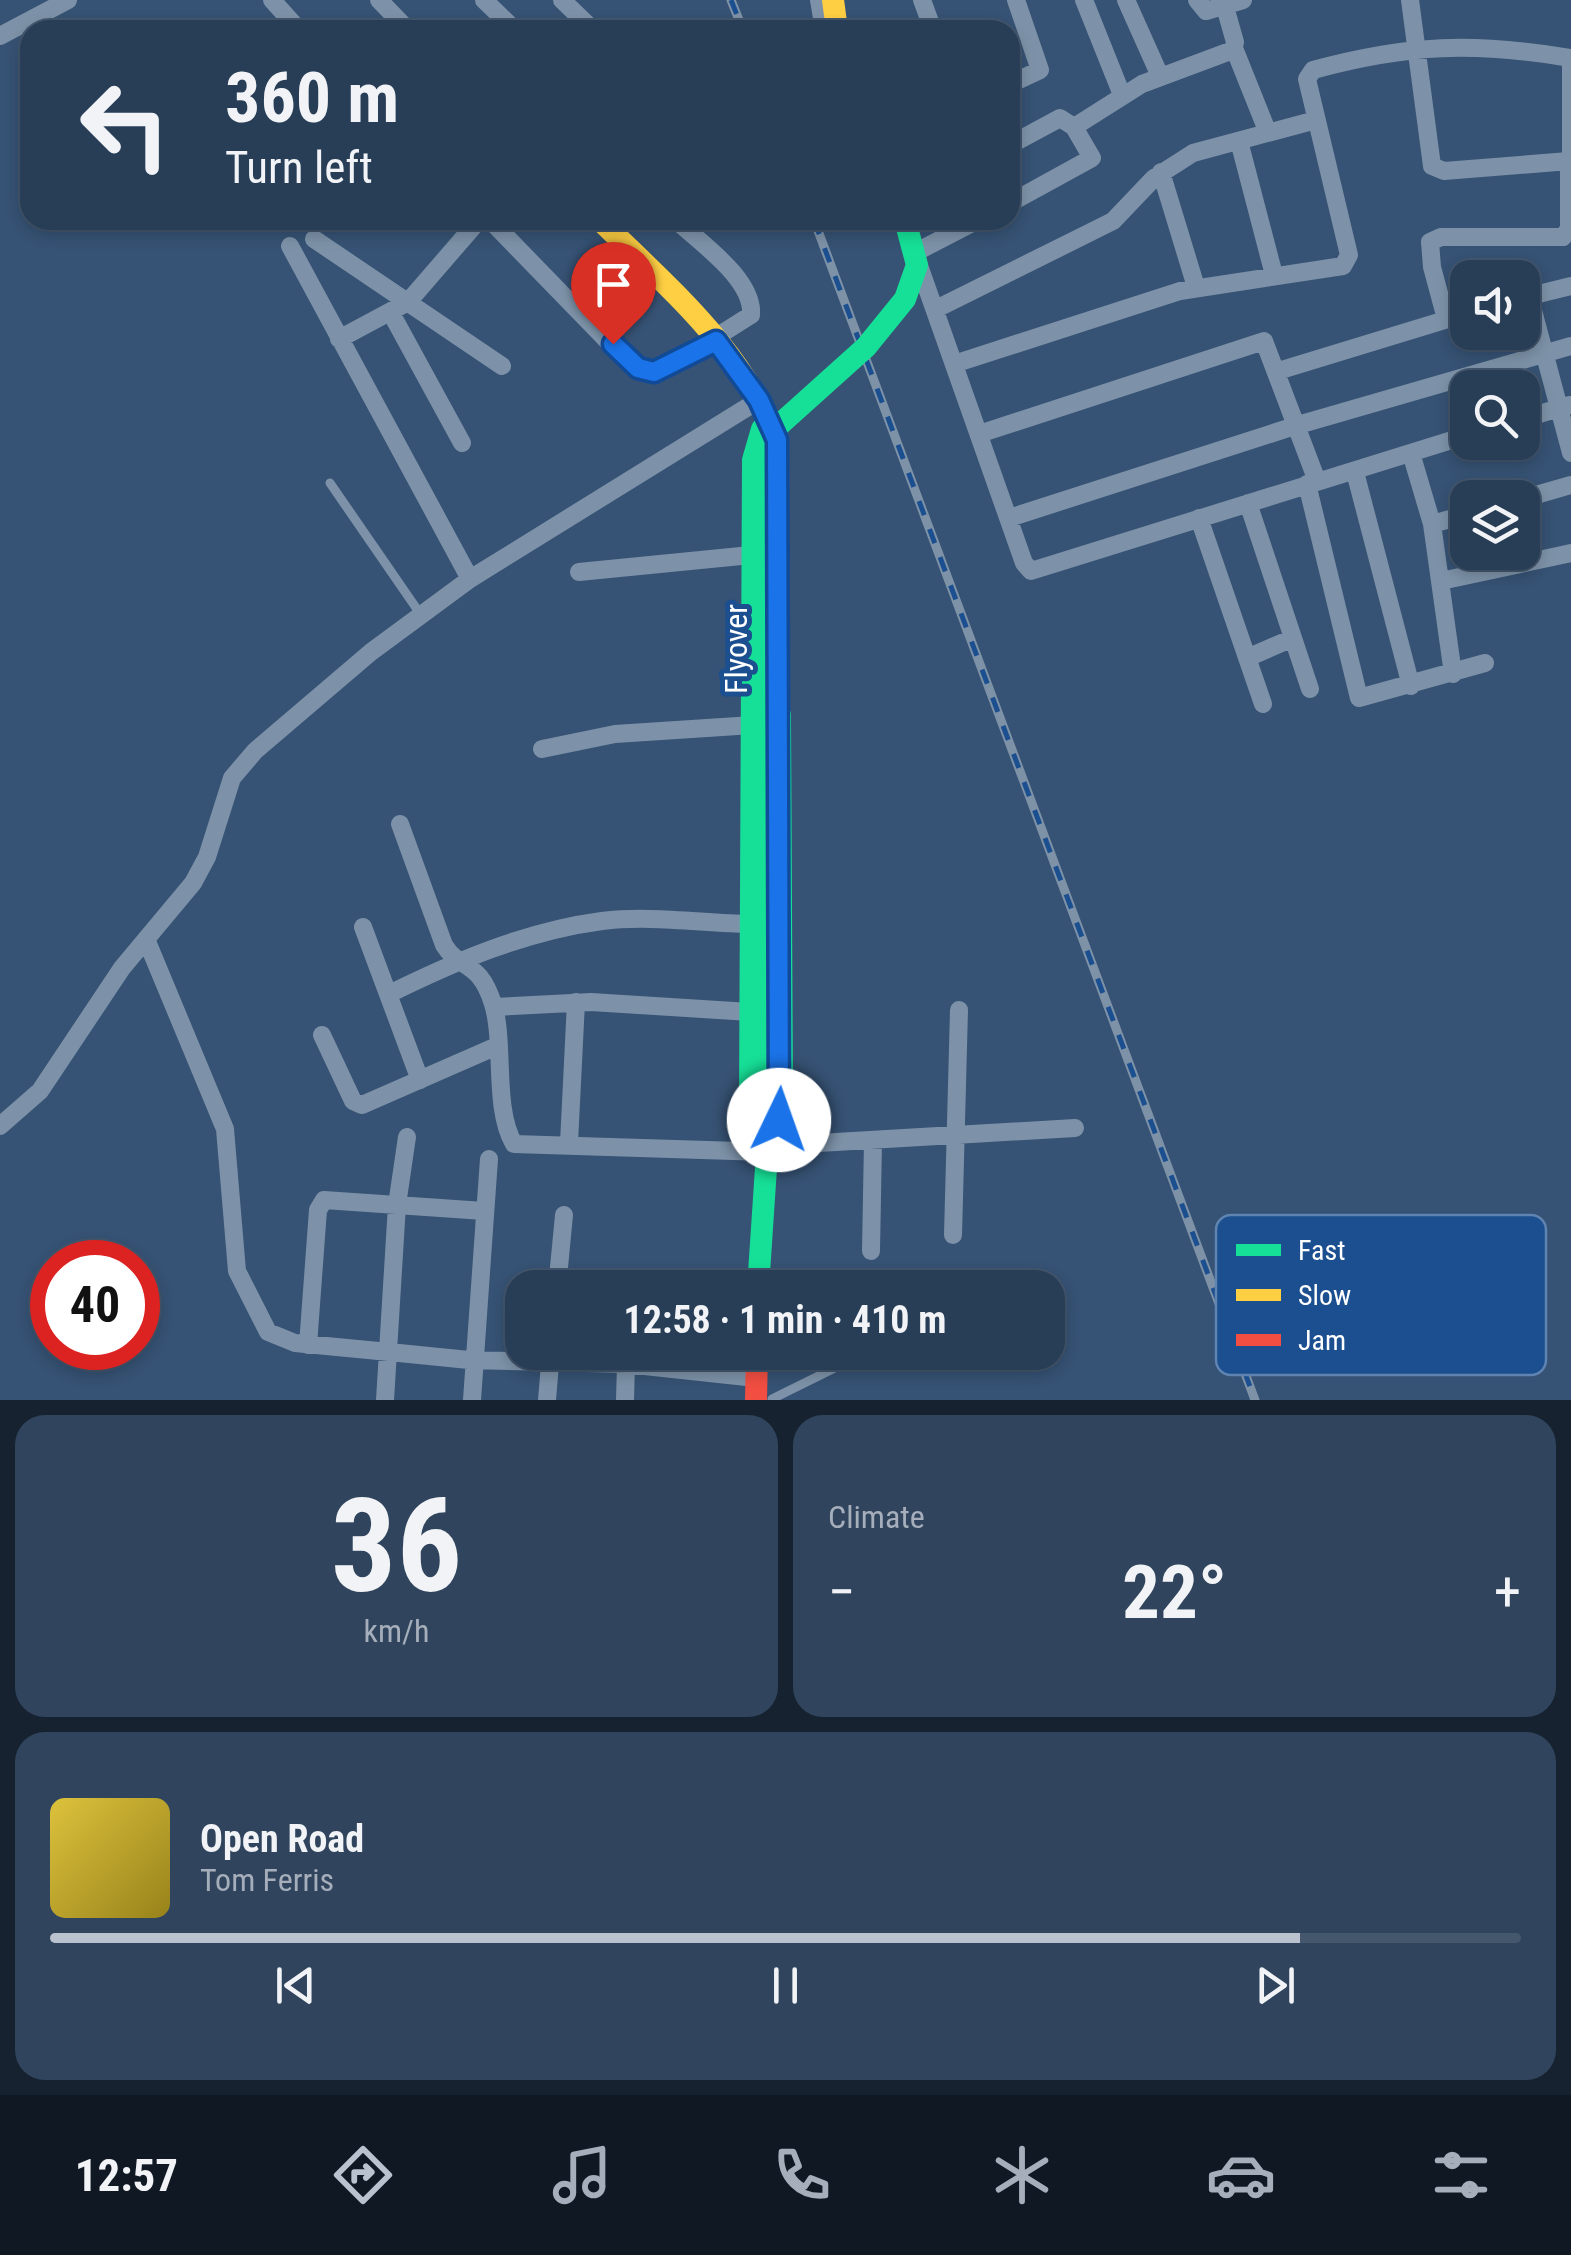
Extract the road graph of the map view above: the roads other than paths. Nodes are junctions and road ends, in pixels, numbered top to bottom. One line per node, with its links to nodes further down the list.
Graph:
1 (68, 0): 12 (street)
2 (272, 0): 13 (street)
3 (379, 0): 14 (street)
4 (484, 0): 15 (street)
5 (562, 0): 16 (street)
6 (1016, 0): 21 (street)
7 (1084, 0): 22 (street)
8 (1126, 0): 20 (street)
9 (1198, 0): 11 (street)
10 (1410, 0): 18 (street)
11 (1234, 3): 17 (street)
12 (30, 20)
13 (291, 20)
14 (398, 20)
15 (505, 20)
16 (583, 20)
17 (1234, 48): 20 (street); 25 (street)
18 (1416, 48): 19 (street); 23 (street); 28 (street)
19 (1571, 59): 28 (street)
20 (1160, 76): 22 (street)
21 (1020, 81)
22 (1122, 95): 24 (street)
23 (1316, 120): 25 (street); 42 (street)
24 (1074, 127): 26 (street); 30 (street)
25 (1268, 133): 27 (street)
26 (1020, 139)
27 (1239, 141): 29 (street); 42 (street)
28 (1570, 161): 51 (street)
29 (1161, 172): 45 (street); 48 (street)
30 (1020, 199)
31 (471, 230): 47 (street)
32 (500, 230): 54 (street)
33 (610, 230): 54 (street)
34 (686, 230): 54 (street)
35 (908, 230): 43 (street)
36 (908, 230): 111 (street, Flyover, bridge)
37 (911, 230): 41 (street)
38 (959, 230): 41 (street)
39 (314, 239): 47 (street)
40 (290, 246): 53 (street)
41 (922, 249): 43 (street)
42 (1274, 275): 45 (street)
43 (925, 279): 48 (street)
44 (1571, 286): 46 (street)
45 (1196, 287): 57 (street)
46 (1540, 294)
47 (408, 302): 49 (street); 58 (street)
48 (936, 309): 57 (street)
49 (391, 313): 53 (street); 66 (street)
50 (1450, 319): 51 (street)
51 (1446, 320): 59 (street)
52 (1540, 336): 56 (street)
53 (338, 339): 82 (street)
54 (716, 341): 61 (street)
55 (1571, 346): 56 (street)
56 (1546, 352): 60 (street); 63 (street)
57 (954, 364): 64 (street)
58 (502, 366)
59 (1278, 371): 63 (street); 64 (street)
60 (1566, 406): 62 (street); 67 (street)
61 (765, 410): 80 (street); 82 (street); 111 (street)
62 (1540, 413)
63 (1298, 425): 71 (street); 75 (street)
64 (979, 434): 75 (street)
65 (1450, 441): 68 (street)
66 (462, 442)
67 (1571, 452)
68 (1411, 453): 69 (street); 78 (street)
69 (1355, 472): 71 (street); 89 (street)
70 (330, 483): 84 (lane)
71 (1312, 483): 74 (street); 89 (street)
72 (1571, 485): 73 (street)
73 (1540, 494)
74 (1248, 503): 76 (street); 85 (street)
75 (1009, 518): 76 (street)
76 (1200, 518): 86 (street)
77 (1450, 519): 78 (street)
78 (1432, 524): 83 (street)
79 (1571, 553): 83 (street)
80 (751, 554): 81 (street); 92 (street)
81 (579, 572)
82 (470, 579): 84 (street)
83 (1441, 582): 88 (street)
84 (421, 615): 97 (street)
85 (1293, 638): 86 (street); 90 (street)
86 (1247, 658): 91 (street)
87 (1486, 663): 88 (street)
88 (1453, 674): 89 (street)
89 (1411, 686)
90 (1310, 689)
91 (1263, 704)
92 (753, 725): 93 (street); 95 (street)
93 (542, 748)
94 (400, 824): 98 (street)
95 (750, 924): 98 (street); 103 (street)
96 (362, 927): 99 (street)
97 (146, 940): 107 (street); 124 (street)
98 (459, 960): 99 (street); 101 (street)
99 (389, 994): 106 (street)
100 (576, 1002): 101 (street); 103 (street); 113 (street)
101 (494, 1007): 105 (street)
102 (959, 1010): 109 (street)
103 (750, 1012): 111 (street)
104 (322, 1035): 106 (street)
105 (497, 1046): 106 (street); 113 (street)
106 (420, 1080)
107 (0, 1126)
108 (1075, 1128): 109 (street)
109 (956, 1136): 112 (street); 119 (street)
110 (406, 1138): 115 (street)
111 (768, 1139): 112 (street); 113 (street); 118 (street)
112 (874, 1141): 120 (street)
113 (569, 1143)
114 (489, 1159): 116 (street)
115 (397, 1205): 116 (street); 124 (street); 125 (street)
116 (484, 1211): 127 (street)
117 (564, 1215): 121 (street)
118 (765, 1216): 122 (street); 123 (street)
119 (952, 1235)
120 (872, 1251)
121 (559, 1270)
122 (760, 1270)
123 (771, 1270)
124 (308, 1344): 125 (street)
125 (389, 1352): 127 (street); 134 (street)
126 (505, 1359): 127 (street)
127 (476, 1360): 135 (street)
128 (550, 1370): 136 (street)
129 (626, 1370): 137 (street)
130 (657, 1370): 133 (street)
131 (772, 1370): 138 (street)
132 (832, 1370): 138 (lane)
133 (756, 1389)
134 (385, 1400)
135 (472, 1400)
136 (547, 1400)
137 (624, 1400)
138 (772, 1400)

